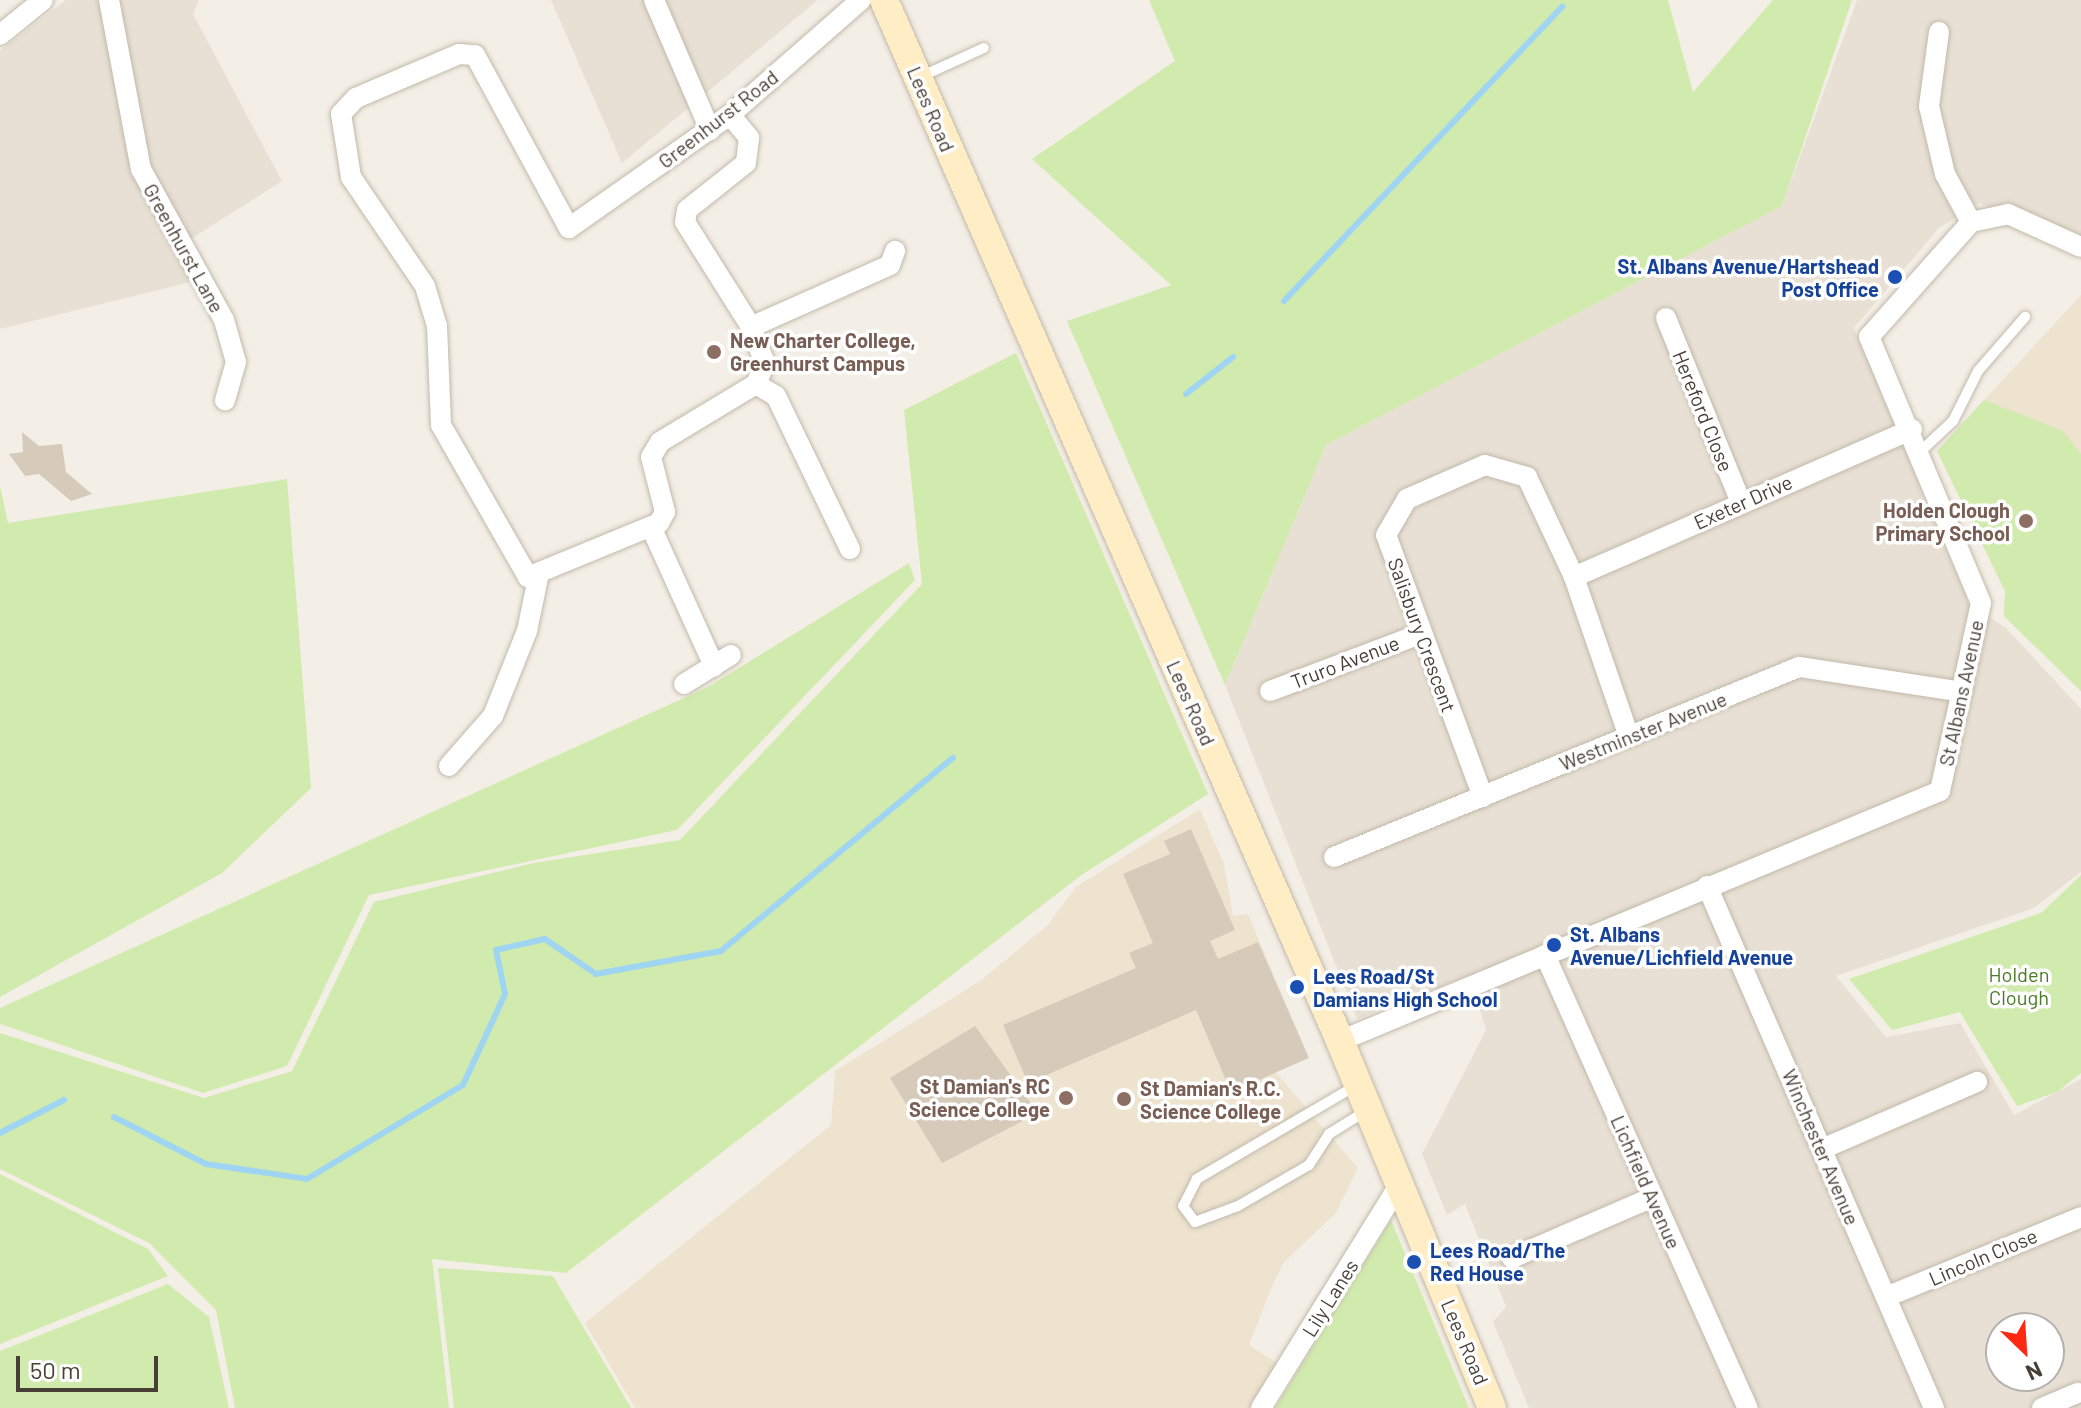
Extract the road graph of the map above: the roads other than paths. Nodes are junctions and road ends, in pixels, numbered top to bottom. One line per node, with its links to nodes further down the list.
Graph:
1 (43, 0): 7 (street)
2 (109, 0): 19 (street, Greenhurst Lane)
3 (654, 0): 11 (street)
4 (861, 0): 10 (street, Greenhurst Road)
5 (884, 0): 9 (main road, Lees Road)
6 (1939, 32): 12 (street)
7 (0, 35)
8 (984, 48): 9 (lane)
9 (918, 78): 37 (main road, Lees Road)
10 (730, 115): 11 (street, Greenhurst Road); 17 (street)
11 (710, 130): 26 (street, Greenhurst Road)
12 (1971, 222): 13 (street); 20 (street, St Albans Avenue)
13 (2081, 247)
14 (895, 251): 17 (street)
15 (2025, 317): 21 (lane)
16 (1666, 318): 22 (street, Hereford Close)
17 (751, 327): 18 (street)
18 (756, 384): 23 (street); 24 (street)
19 (225, 400)
20 (1912, 429): 21 (street, St Albans Avenue); 22 (street, Exeter Drive)
21 (1921, 451): 30 (street, St Albans Avenue)
22 (1741, 503): 25 (street, Exeter Drive)
23 (651, 527): 26 (street); 28 (street)
24 (850, 549)
25 (1574, 577): 27 (street, Salisbury Crescent); 31 (street, Salisbury Crescent)
26 (538, 578): 32 (street)
27 (1420, 634): 29 (street, Truro Avenue); 33 (street, Salisbury Crescent)
28 (684, 684)
29 (1270, 691)
30 (1962, 692): 31 (street, Westminster Avenue); 35 (street, St Albans Avenue)
31 (1629, 737): 33 (street, Westminster Avenue)
32 (449, 766)
33 (1483, 797): 34 (street, Westminster Avenue)
34 (1334, 857)
35 (1707, 886): 36 (street, St Albans Avenue); 40 (street, Winchester Avenue)
36 (1545, 955): 37 (street, St Albans Avenue); 42 (street, Lichfield Avenue)
37 (1340, 1041): 39 (main road, Lees Road)
38 (1977, 1082): 40 (street)
39 (1362, 1097): 39 (lane); 41 (main road, Lees Road)
40 (1822, 1149): 45 (street, Winchester Avenue)
41 (1398, 1187): 47 (street, Lily Lanes); 48 (main road, Lees Road)
42 (1653, 1197): 44 (street); 49 (street, Lichfield Avenue)
43 (2081, 1217): 45 (street, Lincoln Close)
44 (1512, 1258)
45 (1886, 1297): 50 (street, Winchester Avenue)
46 (2078, 1393): 51 (street)
47 (1261, 1408)
48 (1492, 1408)
49 (1748, 1408)
50 (1934, 1408)
51 (2042, 1408)

